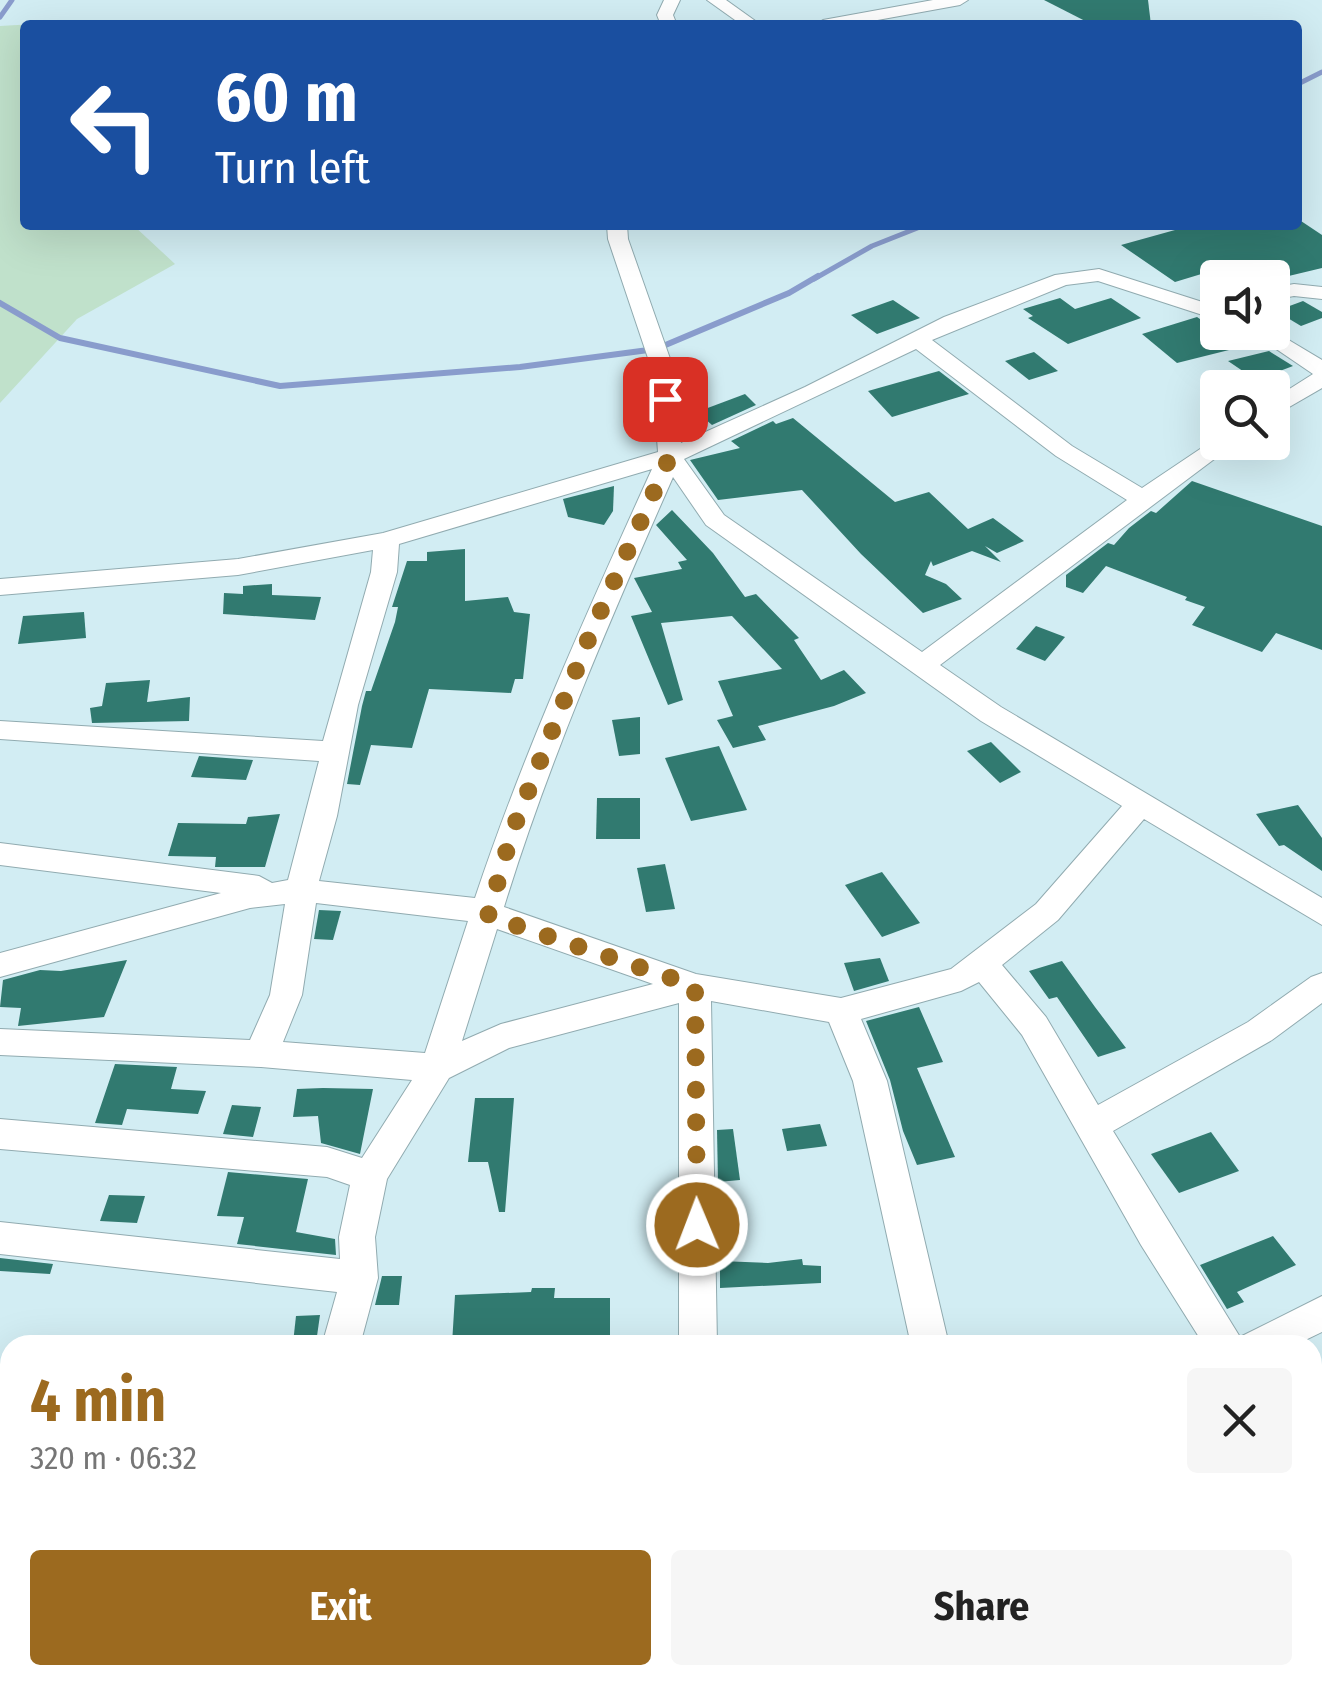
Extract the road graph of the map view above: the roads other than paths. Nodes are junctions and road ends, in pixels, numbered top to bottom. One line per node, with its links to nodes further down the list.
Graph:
1 (715, 0): 3 (street)
2 (960, 0): 4 (street)
3 (745, 20)
4 (850, 20)
5 (617, 230): 14 (street)
6 (1290, 291): 7 (street)
7 (1322, 293)
8 (1200, 304): 9 (street)
9 (918, 340): 14 (street); 16 (street)
10 (1290, 350): 11 (street)
11 (1322, 370)
12 (1322, 378): 13 (street)
13 (1290, 398)
14 (670, 456): 17 (street); 19 (street); 26 (street)
15 (1200, 460): 16 (street)
16 (1143, 500): 19 (street)
17 (387, 540): 18 (street); 21 (street)
18 (0, 587)
19 (921, 666): 22 (street)
20 (0, 730): 21 (street)
21 (334, 752): 24 (street)
22 (1141, 803): 25 (street); 27 (street)
23 (0, 854): 24 (street)
24 (302, 890): 26 (street); 28 (street); 33 (street)
25 (1322, 913)
26 (488, 916): 29 (street); 34 (street)
27 (982, 963): 31 (street); 35 (street)
28 (0, 965)
29 (695, 986): 31 (street); 34 (street); 42 (street)
30 (1322, 986): 35 (street)
31 (842, 1011): 43 (street)
32 (0, 1042): 33 (street)
33 (262, 1054): 34 (street)
34 (437, 1068): 37 (street)
35 (1094, 1125): 44 (street)
36 (0, 1134): 37 (street)
37 (370, 1176): 39 (street)
38 (0, 1238): 39 (street)
39 (359, 1278): 41 (street)
40 (1322, 1313): 45 (street)
41 (344, 1335)
42 (698, 1335)
43 (928, 1335)
44 (1219, 1335)
45 (1277, 1335)

